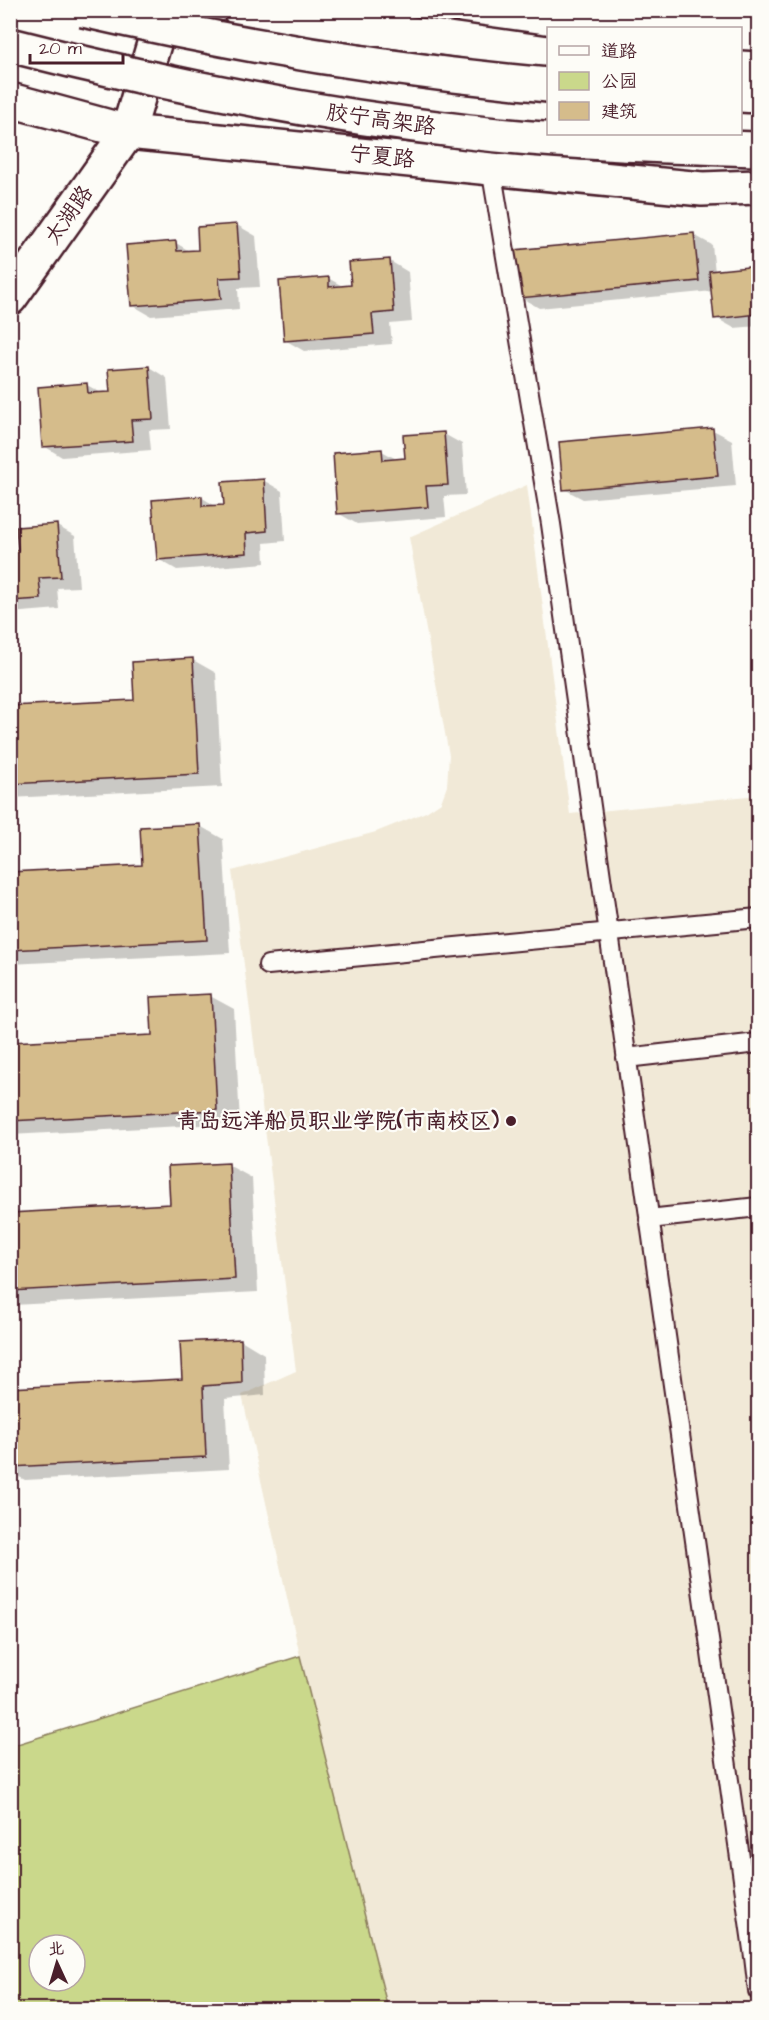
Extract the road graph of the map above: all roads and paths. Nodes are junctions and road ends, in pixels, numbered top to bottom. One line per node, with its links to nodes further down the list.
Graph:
1 (82, 10): 8 (main road, bridge)
2 (164, 10): 12 (main road, 太湖路)
3 (240, 10): 5 (main road)
4 (10, 45): 13 (main road, 胶宁高架路, bridge)
5 (547, 53)
6 (742, 68): 7 (main road)
7 (759, 69)
8 (547, 85)
9 (742, 95): 10 (main road)
10 (759, 96)
11 (10, 100): 12 (main road, 宁夏路)
12 (128, 132): 14 (main road, 宁夏路); 16 (main road, 太湖路)
13 (759, 149)
14 (491, 168): 15 (main road, 宁夏路); 18 (lane)
15 (759, 187)
16 (10, 298)
17 (759, 918): 18 (lane)
18 (608, 932): 19 (lane); 21 (lane)
19 (268, 965)
20 (759, 1043): 21 (lane)
21 (626, 1058): 23 (lane)
22 (759, 1207): 23 (lane)
23 (649, 1219): 24 (lane)
24 (756, 1957): 25 (lane)
25 (759, 1991)

